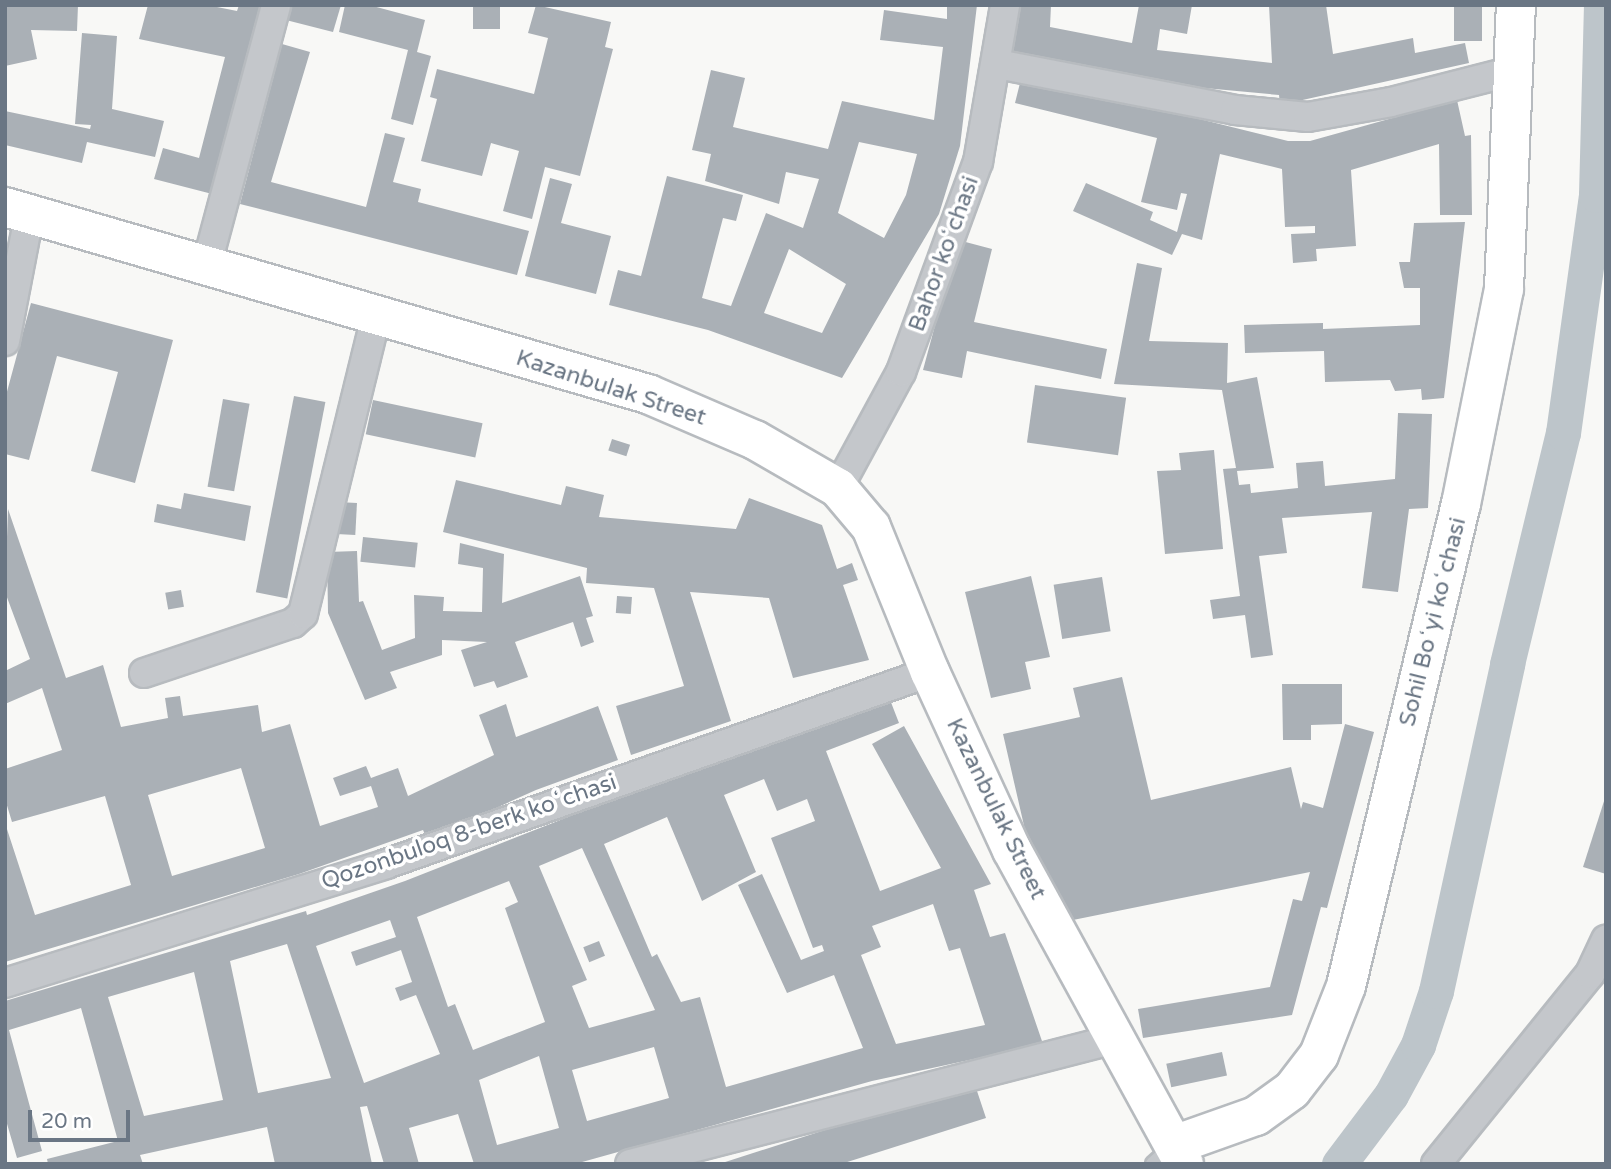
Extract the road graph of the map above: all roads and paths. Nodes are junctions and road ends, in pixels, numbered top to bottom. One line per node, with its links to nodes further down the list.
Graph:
1 (276, 5): 7 (street)
2 (1005, 5): 4 (street, Bahor koʻchasi)
3 (1516, 5): 5 (main road, Sohil Boʻyi koʻchasi)
4 (997, 64): 5 (street); 10 (street, Bahor koʻchasi)
5 (1513, 71): 17 (main road, Sohil Boʻyi koʻchasi)
6 (17, 211): 7 (main road, Kazanbulak Street); 9 (street)
7 (206, 267): 8 (main road, Kazanbulak Street)
8 (376, 316): 10 (main road, Kazanbulak Street); 12 (street)
9 (5, 341)
10 (838, 488): 11 (main road, Kazanbulak Street)
11 (930, 672): 15 (street, Qozonbuloq 8-berk koʻchasi); 16 (main road, Kazanbulak Street)
12 (144, 673)
13 (1606, 940): 14 (street)
14 (1598, 972): 19 (street)
15 (5, 983)
16 (1119, 1038): 17 (main road, Kazanbulak Street); 18 (street)
17 (1170, 1158)
18 (630, 1164)
19 (1436, 1164)

